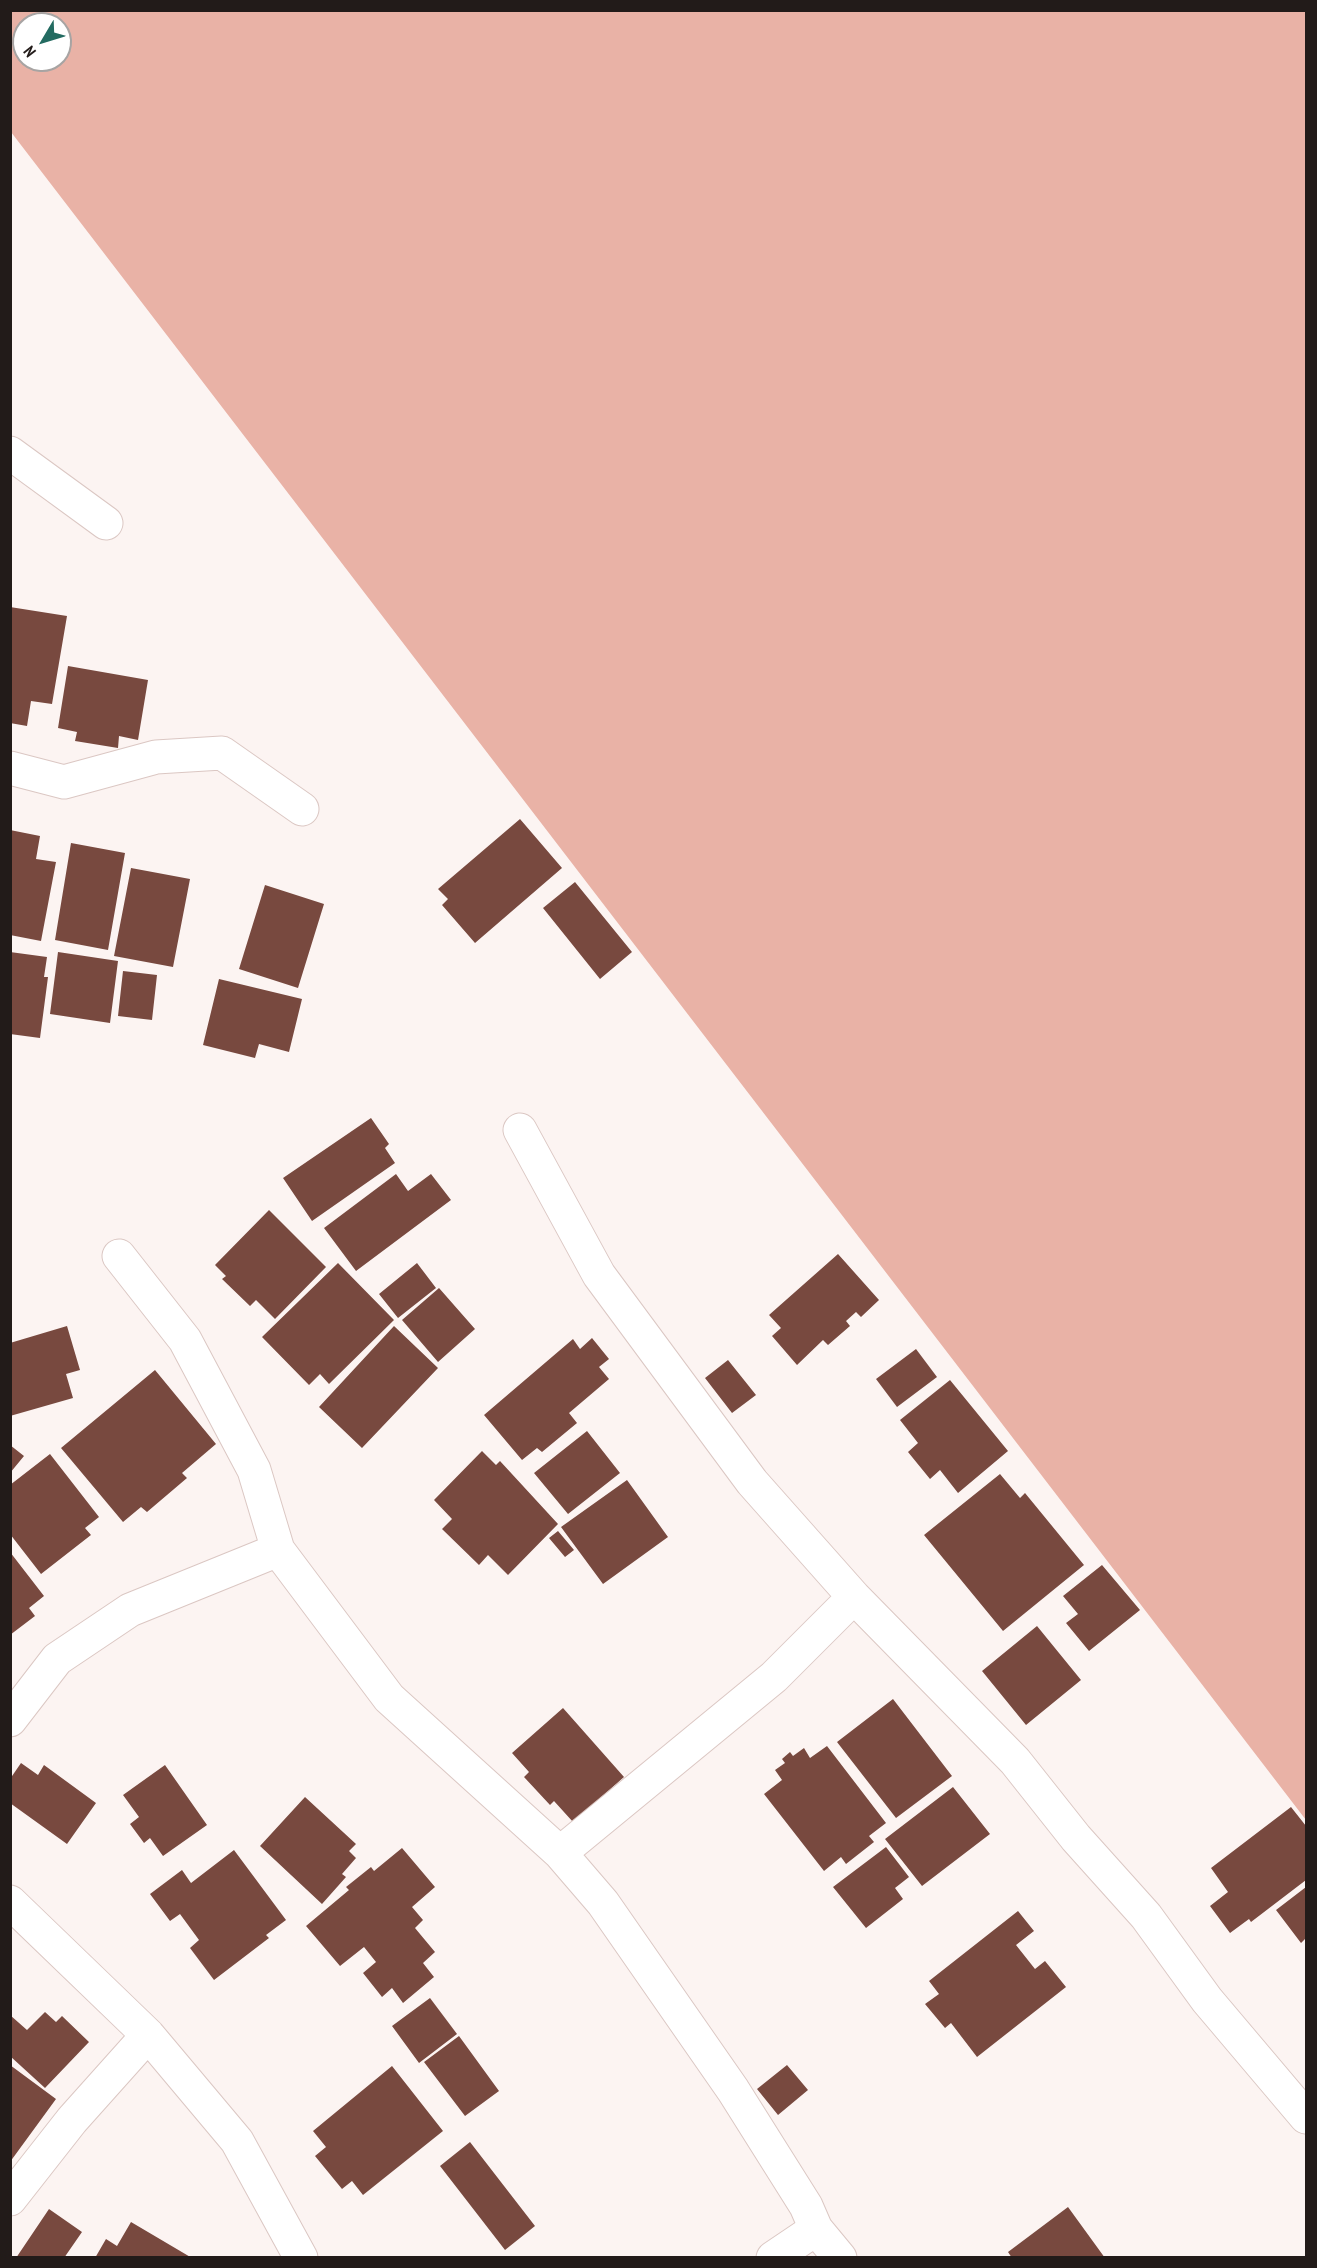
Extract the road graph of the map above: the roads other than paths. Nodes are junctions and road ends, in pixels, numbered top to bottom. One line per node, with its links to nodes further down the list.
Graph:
1 (10, 453): 2 (street)
2 (106, 523)
3 (10, 768): 4 (street)
4 (302, 809)
5 (520, 1130): 8 (street)
6 (119, 1256): 7 (street)
7 (278, 1550): 9 (street); 10 (street)
8 (854, 1596): 10 (street); 13 (street)
9 (10, 1720)
10 (560, 1853): 15 (street)
11 (10, 1902): 12 (street)
12 (148, 2035): 14 (street); 16 (street)
13 (1306, 2116)
14 (10, 2199)
15 (816, 2229): 17 (street); 18 (street)
16 (300, 2258)
17 (773, 2258)
18 (840, 2258)

